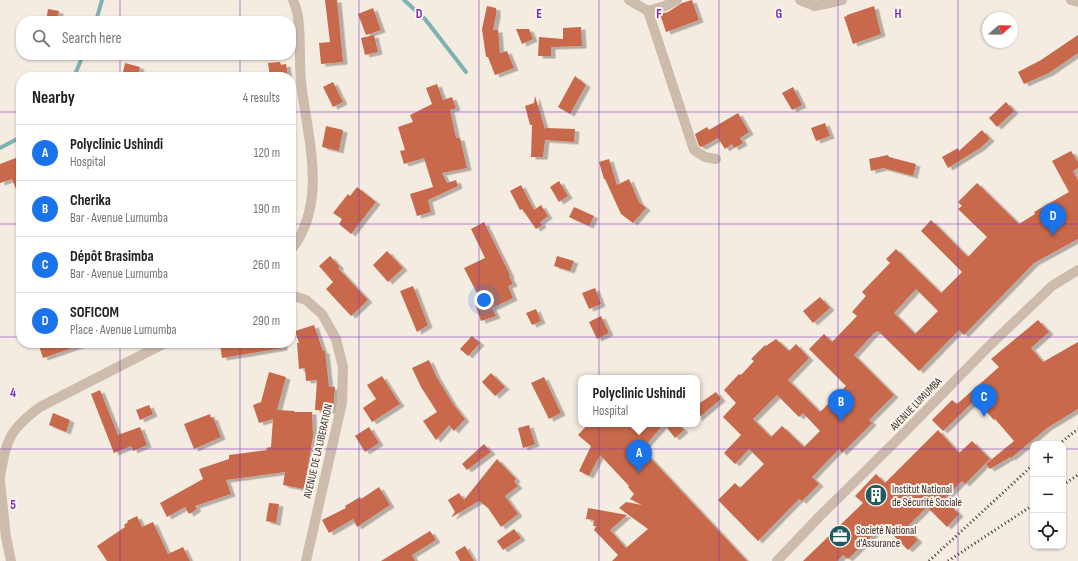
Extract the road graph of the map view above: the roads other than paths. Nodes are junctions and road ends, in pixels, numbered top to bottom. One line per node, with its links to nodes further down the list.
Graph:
1 (293, 0): 10 (street)
2 (629, 0): 8 (street)
3 (677, 0): 8 (street)
4 (800, 0): 5 (street)
5 (842, 0)
6 (1071, 0): 7 (street)
7 (1078, 2)
8 (648, 11): 9 (street)
9 (716, 159)
10 (296, 244)
11 (1078, 270): 18 (street, AVENUE LUMUMBA)
12 (296, 297): 17 (street, AVENUE DE LA LIBERATION)
13 (155, 348): 14 (street)
14 (0, 477)
15 (0, 481): 16 (street)
16 (10, 561)
17 (306, 561)
18 (777, 561)

